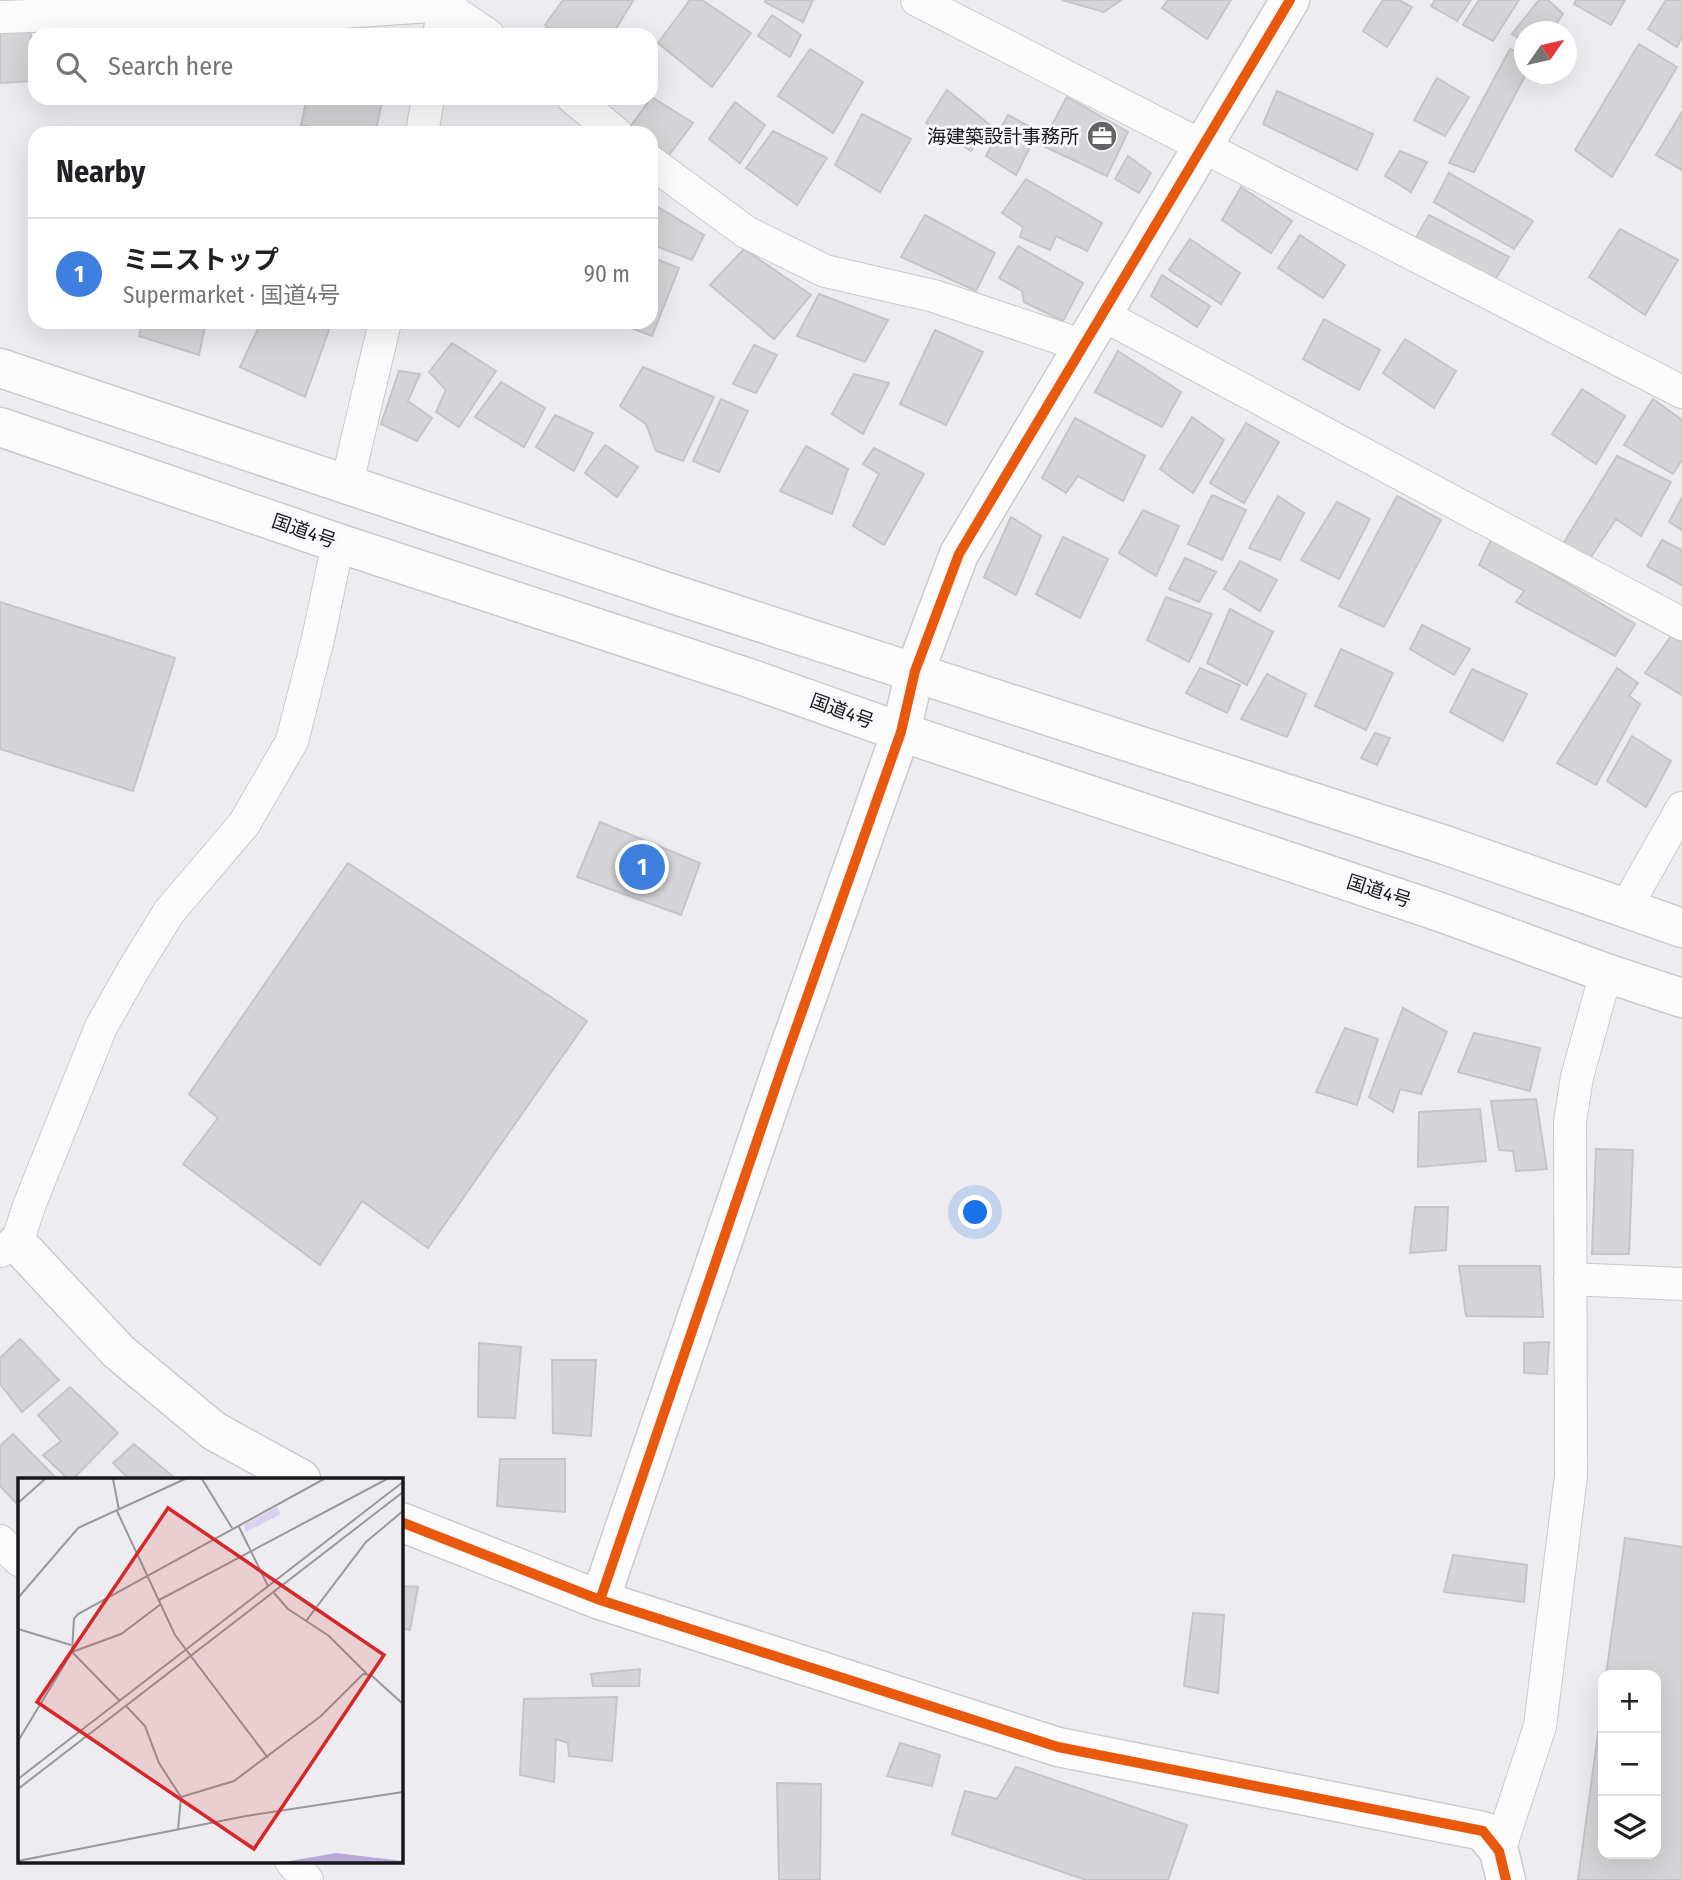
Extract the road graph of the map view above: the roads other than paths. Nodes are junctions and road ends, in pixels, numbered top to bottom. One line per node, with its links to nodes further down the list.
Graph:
1 (918, 0): 10 (street)
2 (1290, 0): 10 (main road)
3 (445, 13): 4 (street); 5 (street)
4 (0, 17)
5 (474, 28)
6 (427, 105): 8 (street)
7 (582, 105): 9 (street)
8 (423, 126)
9 (607, 126)
10 (1204, 146): 13 (main road); 15 (street)
11 (658, 167): 13 (street)
12 (382, 329): 17 (street)
13 (1093, 331): 19 (street); 20 (main road)
14 (0, 368): 17 (main road)
15 (1682, 392)
16 (0, 427): 18 (main road, 国道4号)
17 (347, 483): 20 (main road)
18 (338, 543): 21 (main road, 国道4号); 27 (street)
19 (1682, 624)
20 (915, 671): 21 (main road); 23 (main road)
21 (901, 732): 25 (main road, 国道4号); 34 (main road)
22 (1682, 808): 23 (street)
23 (1625, 909): 24 (main road)
24 (1682, 928)
25 (1606, 973): 26 (main road, 国道4号); 28 (street)
26 (1682, 998)
27 (9, 1247): 30 (main road)
28 (1570, 1279): 29 (street); 36 (street)
29 (1682, 1284)
30 (299, 1478)
31 (402, 1522): 34 (main road)
32 (0, 1541): 33 (street)
33 (18, 1559)
34 (600, 1600): 36 (main road)
35 (292, 1862): 37 (street)
36 (1503, 1866)
37 (307, 1880)

